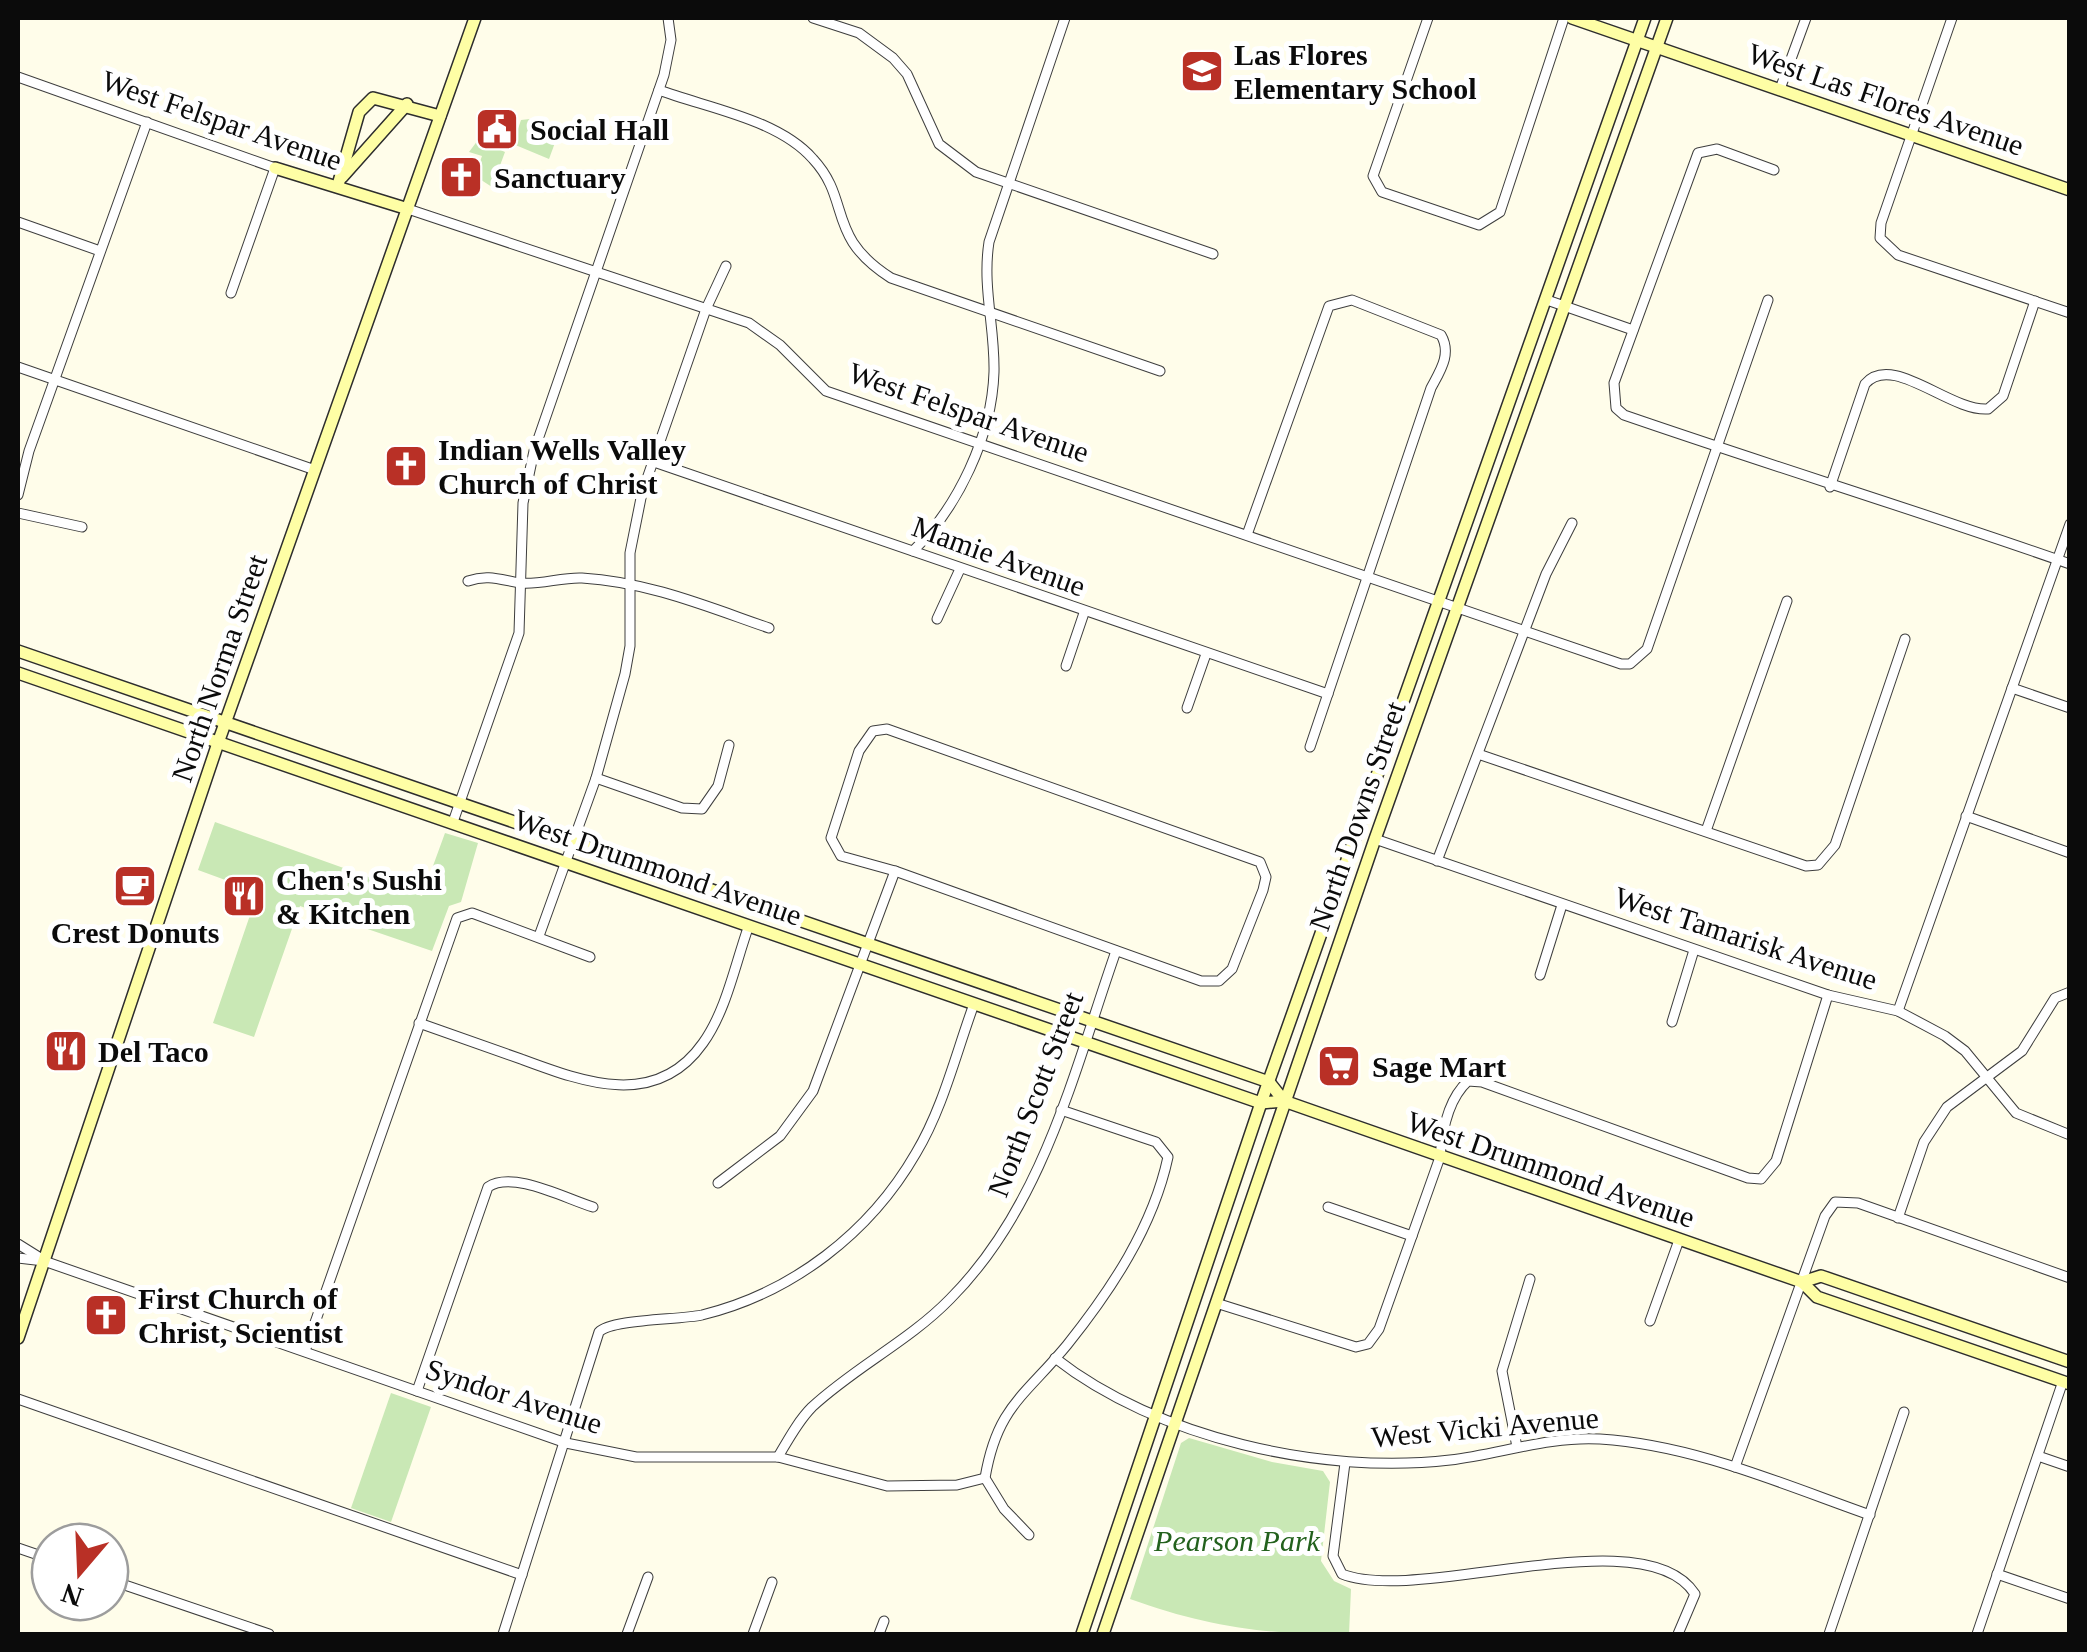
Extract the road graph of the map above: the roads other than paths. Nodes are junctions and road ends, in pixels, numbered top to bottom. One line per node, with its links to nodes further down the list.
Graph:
1 (475, 18): 17 (main road, North Norma Street)
2 (668, 18): 15 (street)
3 (812, 18): 23 (street)
4 (1065, 18): 23 (street)
5 (1428, 18): 6 (street)
6 (1568, 18): 11 (main road, West Las Flores Avenue)
7 (1645, 18): 11 (main road, North Downs Street)
8 (1667, 18): 12 (main road, North Downs Street)
9 (1806, 18): 14 (street)
10 (1952, 18): 19 (street)
11 (1637, 40): 12 (main road, West Las Flores Avenue); 32 (main road, North Downs Street)
12 (1657, 47): 14 (main road, West Las Flores Avenue); 35 (main road, North Downs Street)
13 (18, 76): 18 (street, West Felspar Avenue)
14 (1780, 89): 19 (main road, West Las Flores Avenue)
15 (659, 90): 30 (street); 37 (street)
16 (408, 104): 17 (main road); 22 (main road); 22 (main road)
17 (440, 116): 25 (main road, North Norma Street)
18 (147, 122): 20 (street, West Felspar Avenue); 27 (street)
19 (1913, 135): 24 (main road, West Las Flores Avenue); 34 (street)
20 (274, 168): 22 (main road, West Felspar Avenue); 31 (street)
21 (1774, 170): 39 (street)
22 (339, 182): 25 (main road, West Felspar Avenue)
23 (1006, 182): 28 (street); 37 (street)
24 (2070, 190)
25 (408, 209): 30 (street, West Felspar Avenue); 46 (main road, North Norma Street)
26 (18, 222): 27 (street)
27 (100, 250): 42 (street)
28 (1213, 254)
29 (726, 266): 36 (street)
30 (595, 271): 36 (street, West Felspar Avenue); 60 (street)
31 (231, 293)
32 (1548, 300): 35 (street); 63 (main road, North Downs Street)
33 (1768, 300): 44 (street)
34 (2035, 301): 38 (street); 47 (street)
35 (1566, 306): 39 (street); 64 (main road, North Downs Street)
36 (706, 309): 43 (street, West Felspar Avenue); 45 (street)
37 (986, 311): 41 (street); 43 (street)
38 (2070, 313)
39 (1633, 330): 44 (street)
40 (18, 367): 42 (street)
41 (1160, 372)
42 (54, 380): 46 (street); 48 (street)
43 (978, 442): 53 (street, West Felspar Avenue); 54 (street)
44 (1717, 447): 47 (street); 68 (street, West Felspar Avenue)
45 (654, 462): 54 (street, Mamie Avenue); 61 (street)
46 (315, 470): 80 (main road, North Norma Street)
47 (1830, 487): 55 (street)
48 (18, 495)
49 (18, 513): 52 (street)
50 (1572, 523): 68 (street)
51 (2070, 524): 55 (street)
52 (82, 527)
53 (1248, 532): 58 (street, West Felspar Avenue); 58 (street)
54 (913, 551): 57 (street, Mamie Avenue)
55 (2057, 560): 56 (street); 75 (street)
56 (2070, 564)
57 (960, 570): 65 (street, Mamie Avenue); 66 (street)
58 (1368, 575): 63 (street, West Felspar Avenue); 76 (street)
59 (468, 581): 60 (street)
60 (521, 583): 61 (street); 86 (street)
61 (628, 583): 67 (street); 85 (street)
62 (1787, 601): 89 (street)
63 (1442, 602): 64 (street, West Felspar Avenue); 114 (main road, North Downs Street)
64 (1458, 606): 68 (street, West Felspar Avenue); 90 (main road, North Downs Street)
65 (1084, 612): 71 (street, Mamie Avenue); 72 (street)
66 (937, 619)
67 (769, 628)
68 (1524, 630): 84 (street)
69 (1905, 639): 89 (street)
70 (18, 651): 74 (main road, West Drummond Avenue)
71 (1206, 654): 76 (street, Mamie Avenue); 78 (street)
72 (1066, 666)
73 (18, 673): 77 (main road, West Drummond Avenue)
74 (109, 683): 77 (main road); 80 (main road, West Drummond Avenue)
75 (2012, 688): 79 (street); 87 (street)
76 (1328, 694): 83 (street)
77 (102, 702): 81 (main road, West Drummond Avenue)
78 (1187, 708)
79 (2070, 708)
80 (226, 723): 81 (main road, North Norma Street); 86 (main road, West Drummond Avenue)
81 (218, 743): 88 (main road, West Drummond Avenue); 128 (main road, North Norma Street)
82 (729, 745): 85 (street)
83 (1310, 746)
84 (1481, 755): 89 (street); 93 (street)
85 (596, 778): 91 (street)
86 (459, 805): 88 (street); 91 (main road, West Drummond Avenue)
87 (1966, 816): 92 (street); 108 (street)
88 (453, 822): 94 (main road, West Drummond Avenue)
89 (1706, 830)
90 (1374, 839): 93 (street, West Tamarisk Avenue); 115 (main road, North Downs Street)
91 (570, 842): 94 (street); 99 (main road, West Drummond Avenue)
92 (2070, 853)
93 (1437, 861): 96 (street, West Tamarisk Avenue)
94 (564, 862): 97 (main road, West Drummond Avenue); 98 (street)
95 (895, 871): 99 (street); 101 (street); 101 (street)
96 (1562, 905): 100 (street, West Tamarisk Avenue); 104 (street)
97 (748, 928): 103 (main road, West Drummond Avenue); 111 (street)
98 (539, 936): 102 (street); 111 (street)
99 (870, 946): 103 (street); 109 (main road, West Drummond Avenue)
100 (1694, 950): 106 (street, West Tamarisk Avenue); 110 (street)
101 (1116, 951): 109 (street, North Scott Street)
102 (590, 957)
103 (862, 965): 107 (main road, West Drummond Avenue); 120 (street)
104 (1540, 975)
105 (2070, 992): 113 (street)
106 (1828, 995): 108 (street, West Tamarisk Avenue); 119 (street)
107 (974, 1004): 112 (main road, West Drummond Avenue); 145 (street)
108 (1898, 1011): 113 (street, West Tamarisk Avenue)
109 (1092, 1022): 112 (street, North Scott Street); 114 (main road, West Drummond Avenue)
110 (1672, 1022)
111 (419, 1023): 136 (street)
112 (1084, 1042): 116 (main road, West Drummond Avenue); 117 (street, North Scott Street)
113 (1986, 1078): 118 (street, West Tamarisk Avenue); 123 (street)
114 (1270, 1082): 115 (main road); 116 (main road, North Downs Street)
115 (1284, 1101): 116 (main road, West Drummond Avenue); 119 (main road, West Drummond Avenue); 133 (main road, North Downs Street)
116 (1262, 1103): 143 (main road, North Downs Street)
117 (1061, 1110): 137 (street); 148 (street, North Scott Street)
118 (2070, 1136)
119 (1440, 1157): 124 (street); 125 (main road, West Drummond Avenue)
120 (718, 1183)
121 (1328, 1207): 124 (street)
122 (593, 1208): 140 (street)
123 (1898, 1218): 130 (street); 132 (street)
124 (1412, 1236): 133 (street)
125 (1679, 1240): 132 (main road, West Drummond Avenue); 134 (street)
126 (18, 1244): 128 (street)
127 (18, 1258): 128 (street)
128 (44, 1261): 135 (main road, North Norma Street); 136 (street, Syndor Avenue)
129 (2070, 1265): 130 (street)
130 (2067, 1277)
131 (1530, 1279): 146 (street)
132 (1802, 1282): 138 (main road, West Drummond Avenue); 139 (main road, West Drummond Avenue); 150 (street)
133 (1216, 1304): 144 (main road, North Downs Street)
134 (1650, 1320)
135 (18, 1338)
136 (305, 1352): 140 (street, Syndor Avenue)
137 (1055, 1358): 143 (street, West Vicki Avenue); 152 (street)
138 (2070, 1362)
139 (2066, 1382): 147 (street)
140 (417, 1391): 145 (street, Syndor Avenue)
141 (18, 1399): 156 (street)
142 (1904, 1412): 153 (street)
143 (1157, 1416): 144 (street, West Vicki Avenue); 167 (main road, North Downs Street)
144 (1175, 1422): 149 (street, West Vicki Avenue); 168 (main road, North Downs Street)
145 (566, 1443): 148 (street, Syndor Avenue); 156 (street)
146 (1516, 1446): 149 (street, West Vicki Avenue); 150 (street, West Vicki Avenue)
147 (2038, 1456): 151 (street); 155 (street)
148 (778, 1458): 152 (street, Syndor Avenue)
149 (1345, 1462): 169 (street)
150 (1735, 1467): 153 (street, West Vicki Avenue)
151 (2070, 1467)
152 (985, 1478): 154 (street)
153 (1870, 1514): 170 (street)
154 (1028, 1535)
155 (1997, 1574): 160 (street); 171 (street)
156 (522, 1575): 163 (street)
157 (648, 1576): 164 (street)
158 (772, 1582): 165 (street)
159 (130, 1587): 162 (street)
160 (2070, 1599)
161 (884, 1621): 166 (street)
162 (269, 1634)
163 (503, 1634)
164 (628, 1634)
165 (753, 1634)
166 (879, 1634)
167 (1082, 1634)
168 (1103, 1634)
169 (1678, 1634)
170 (1829, 1634)
171 (1976, 1634)

